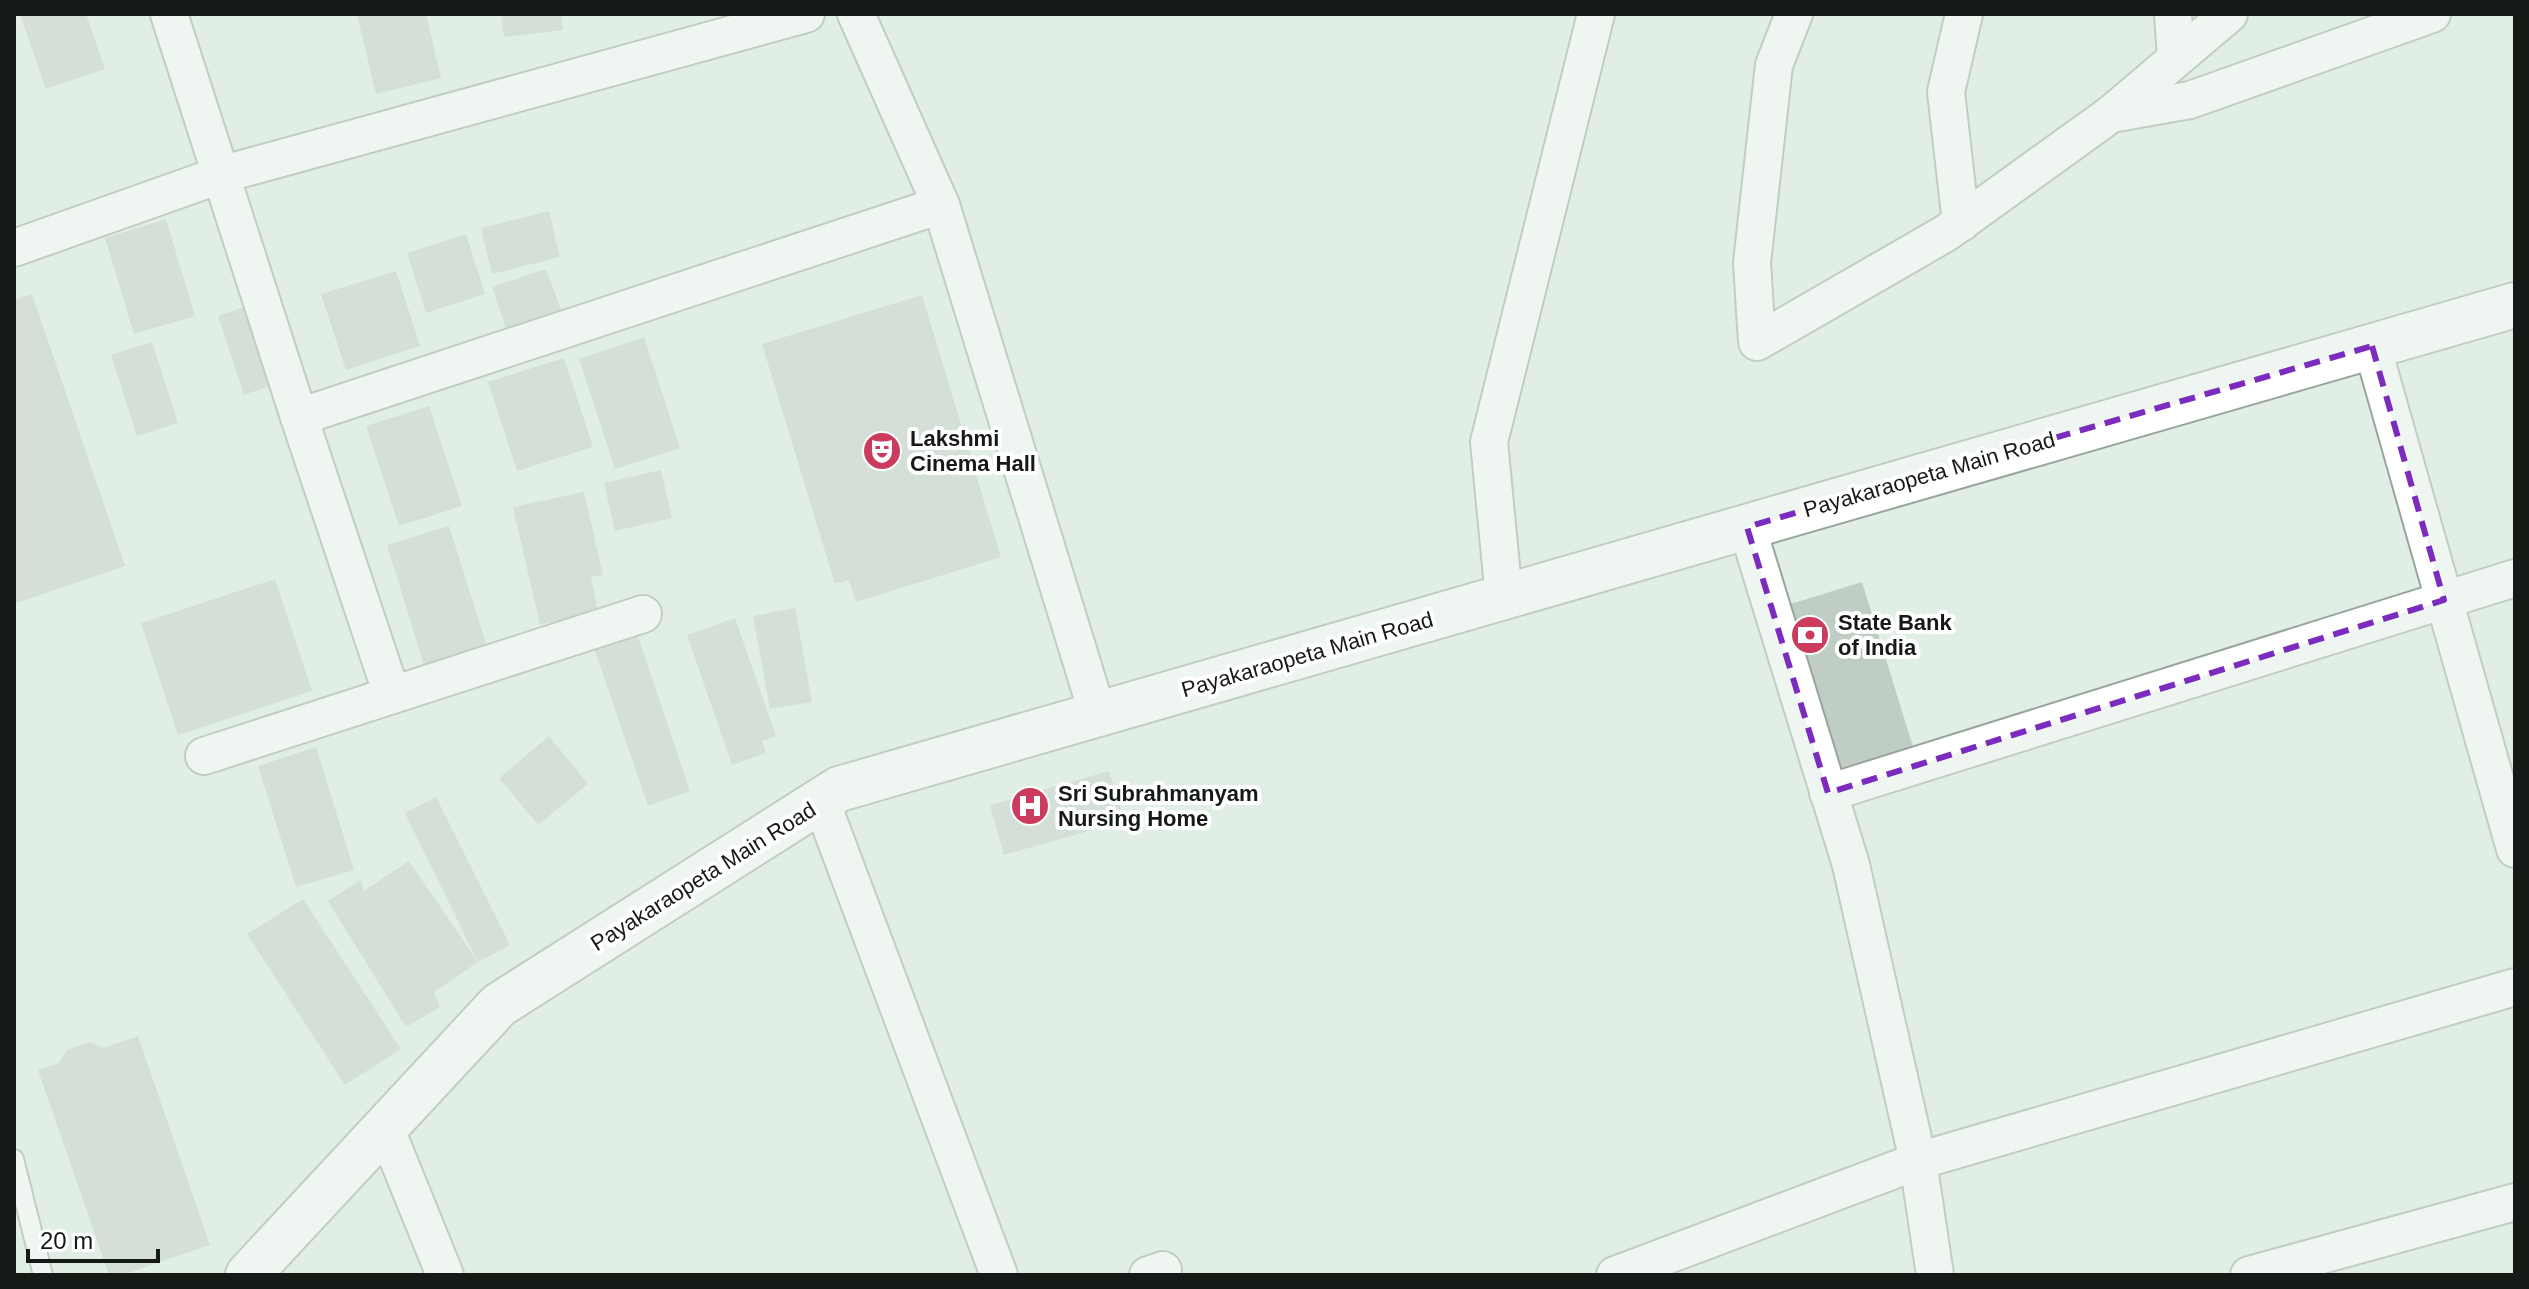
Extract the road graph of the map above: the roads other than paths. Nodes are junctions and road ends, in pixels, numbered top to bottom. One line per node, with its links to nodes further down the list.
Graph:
1 (169, 14): 12 (street)
2 (806, 14): 12 (street)
3 (856, 14): 13 (street)
4 (1596, 14): 21 (street)
5 (1794, 14): 14 (street)
6 (1964, 14): 14 (street)
7 (2173, 14): 10 (street)
8 (2229, 14): 10 (street)
9 (2427, 15): 11 (street)
10 (2176, 58): 11 (street)
11 (2111, 114): 14 (street)
12 (220, 175): 15 (street); 18 (street)
13 (941, 205): 18 (street); 25 (street)
14 (1961, 223)
15 (14, 248)
16 (2515, 305): 17 (street, Payakaraopeta Main Road)
17 (2372, 346): 19 (street, Payakaraopeta Main Road); 22 (street)
18 (299, 417): 24 (street)
19 (1747, 527): 21 (street, Payakaraopeta Main Road); 27 (street)
20 (2515, 578): 22 (street)
21 (1504, 597): 25 (street, Payakaraopeta Main Road)
22 (2444, 600): 27 (street); 29 (street)
23 (643, 614): 24 (street)
24 (392, 695): 26 (street)
25 (1098, 715): 28 (street, Payakaraopeta Main Road)
26 (204, 756)
27 (1828, 793): 33 (street)
28 (821, 801): 31 (street, Payakaraopeta Main Road); 38 (street)
29 (2515, 849)
30 (2515, 987): 33 (street)
31 (385, 1127): 36 (street, Payakaraopeta Main Road); 37 (street)
32 (14, 1159): 35 (lane)
33 (1918, 1161): 39 (street); 40 (street)
34 (2515, 1202): 41 (street)
35 (43, 1275)
36 (248, 1275)
37 (445, 1275)
38 (999, 1275)
39 (1615, 1275)
40 (1935, 1275)
41 (2249, 1275)

